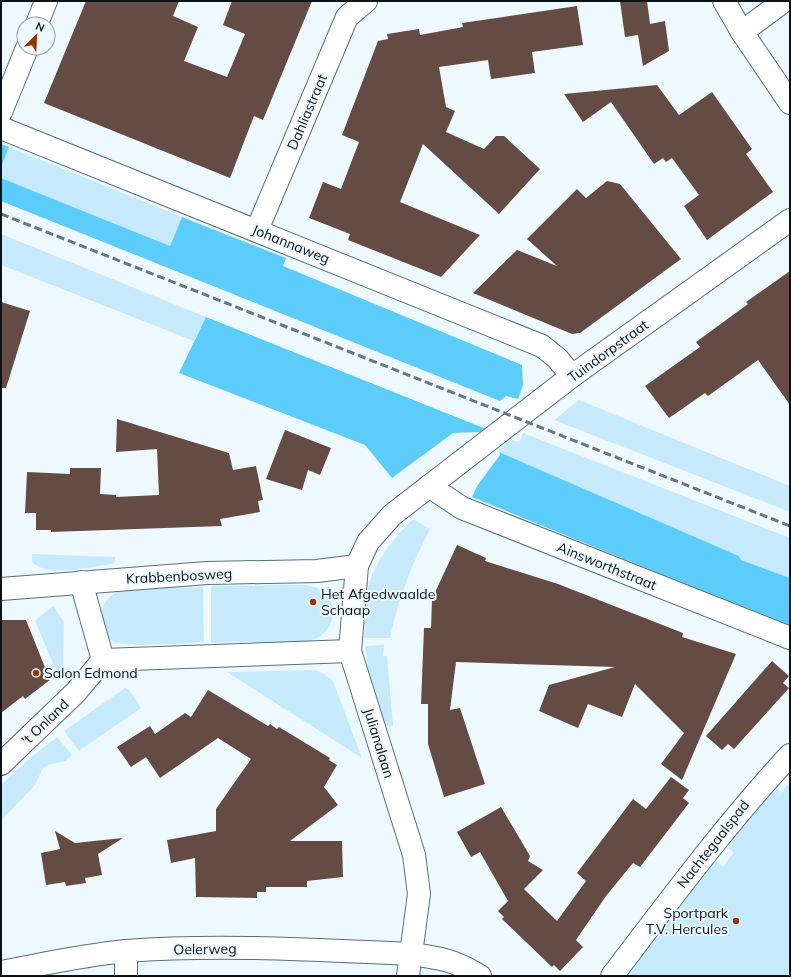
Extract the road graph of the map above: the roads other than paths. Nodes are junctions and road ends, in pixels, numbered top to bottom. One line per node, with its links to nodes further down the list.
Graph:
1 (46, 1): 5 (street)
2 (366, 1): 12 (street, Dahliastraat)
3 (724, 1): 6 (street)
4 (784, 1): 6 (street)
5 (40, 16)
6 (742, 32): 8 (street)
7 (24, 56): 9 (street)
8 (790, 103)
9 (1, 112)
10 (1, 128): 12 (street, Johannaweg)
11 (790, 220): 13 (street, Tuindorpstraat)
12 (257, 230): 13 (street, Johannaweg)
13 (572, 376): 14 (street, Tuindorpstraat)
14 (429, 486): 15 (street, Julianalaan); 18 (street, Ainsworthstraat)
15 (357, 566): 16 (street, Krabbenbosweg); 19 (street, Julianalaan)
16 (80, 582): 17 (street, Krabbenbosweg); 20 (street)
17 (1, 589)
18 (790, 638)
19 (350, 651): 20 (street); 24 (street, Julianalaan)
20 (103, 660): 22 (street, 't Onland)
21 (790, 754): 29 (street, Nachtegaalspad)
22 (1, 764)
23 (126, 951): 24 (street, Oelerweg); 25 (street, Oelerweg); 26 (street)
24 (411, 954): 27 (street, Julianalaan); 28 (street)
25 (1, 972)
26 (126, 976)
27 (408, 976)
28 (480, 976)
29 (612, 976)

